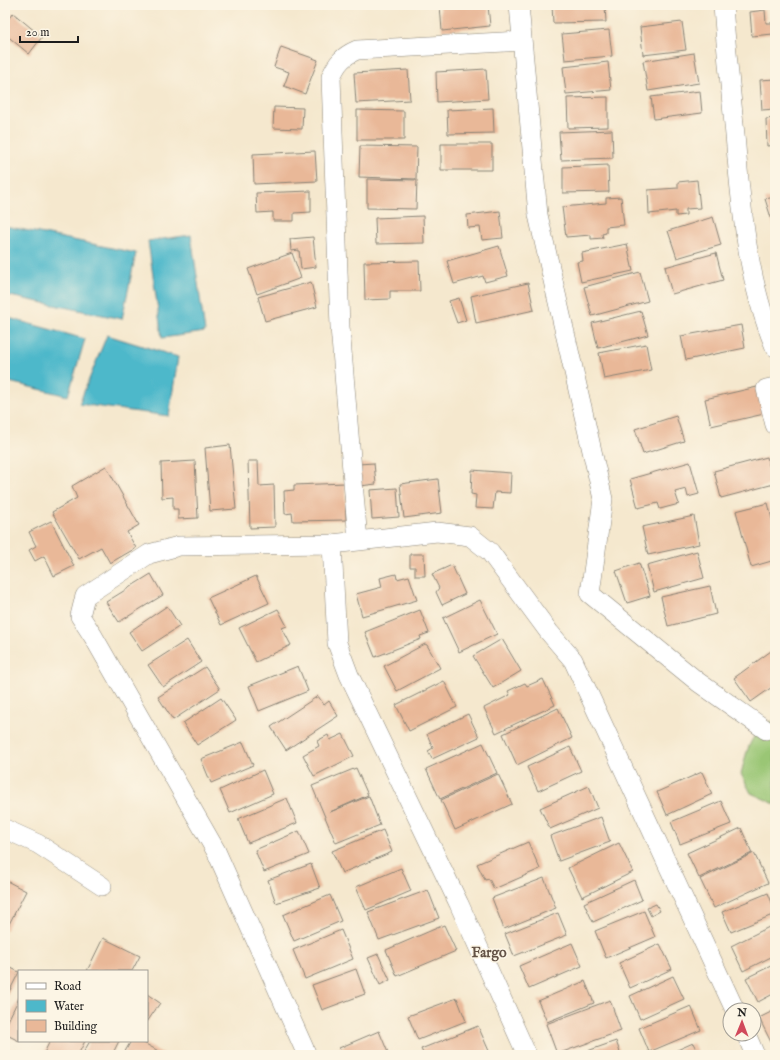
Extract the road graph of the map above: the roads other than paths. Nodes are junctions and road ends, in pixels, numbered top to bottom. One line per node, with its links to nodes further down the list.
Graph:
1 (519, 5): 3 (street)
2 (723, 5): 4 (street)
3 (522, 41): 7 (street); 9 (street)
4 (775, 347)
5 (775, 387): 6 (street)
6 (775, 425)
7 (358, 541): 8 (street); 12 (street)
8 (332, 544): 14 (street); 15 (street)
9 (766, 730)
10 (5, 829): 11 (street)
11 (102, 886)
12 (731, 1002)
13 (749, 1042): 16 (street)
14 (307, 1055)
15 (527, 1055)
16 (755, 1055)

